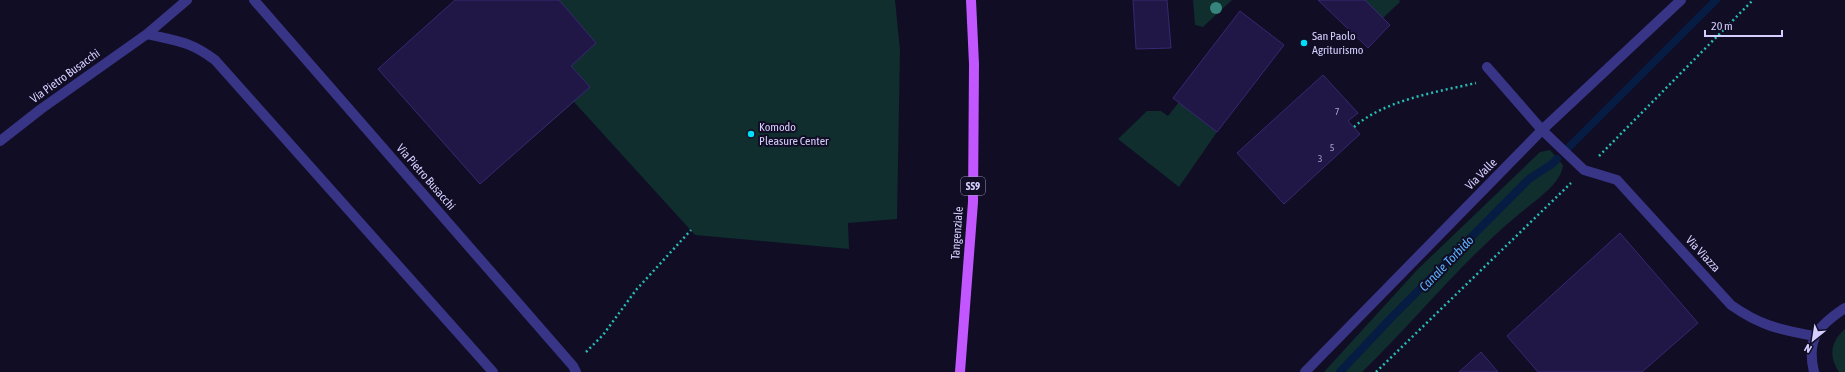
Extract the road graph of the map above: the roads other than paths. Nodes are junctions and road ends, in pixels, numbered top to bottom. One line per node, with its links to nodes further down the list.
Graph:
1 (187, 0): 5 (street, Via Pietro Busacchi)
2 (254, 0): 11 (street, Via Pietro Busacchi)
3 (971, 0): 13 (main road, Tangenziale / SS9)
4 (1681, 0): 7 (street, Via Valle)
5 (147, 34): 8 (street, Via Pietro Busacchi); 12 (street)
6 (1487, 67): 7 (street, Via Viazza)
7 (1542, 130): 10 (street, Via Viazza); 14 (street, Via Valle)
8 (0, 141)
9 (1845, 308): 10 (street)
10 (1814, 336): 15 (street)
11 (574, 369)
12 (493, 372)
13 (960, 372)
14 (1305, 372)
15 (1814, 372)

